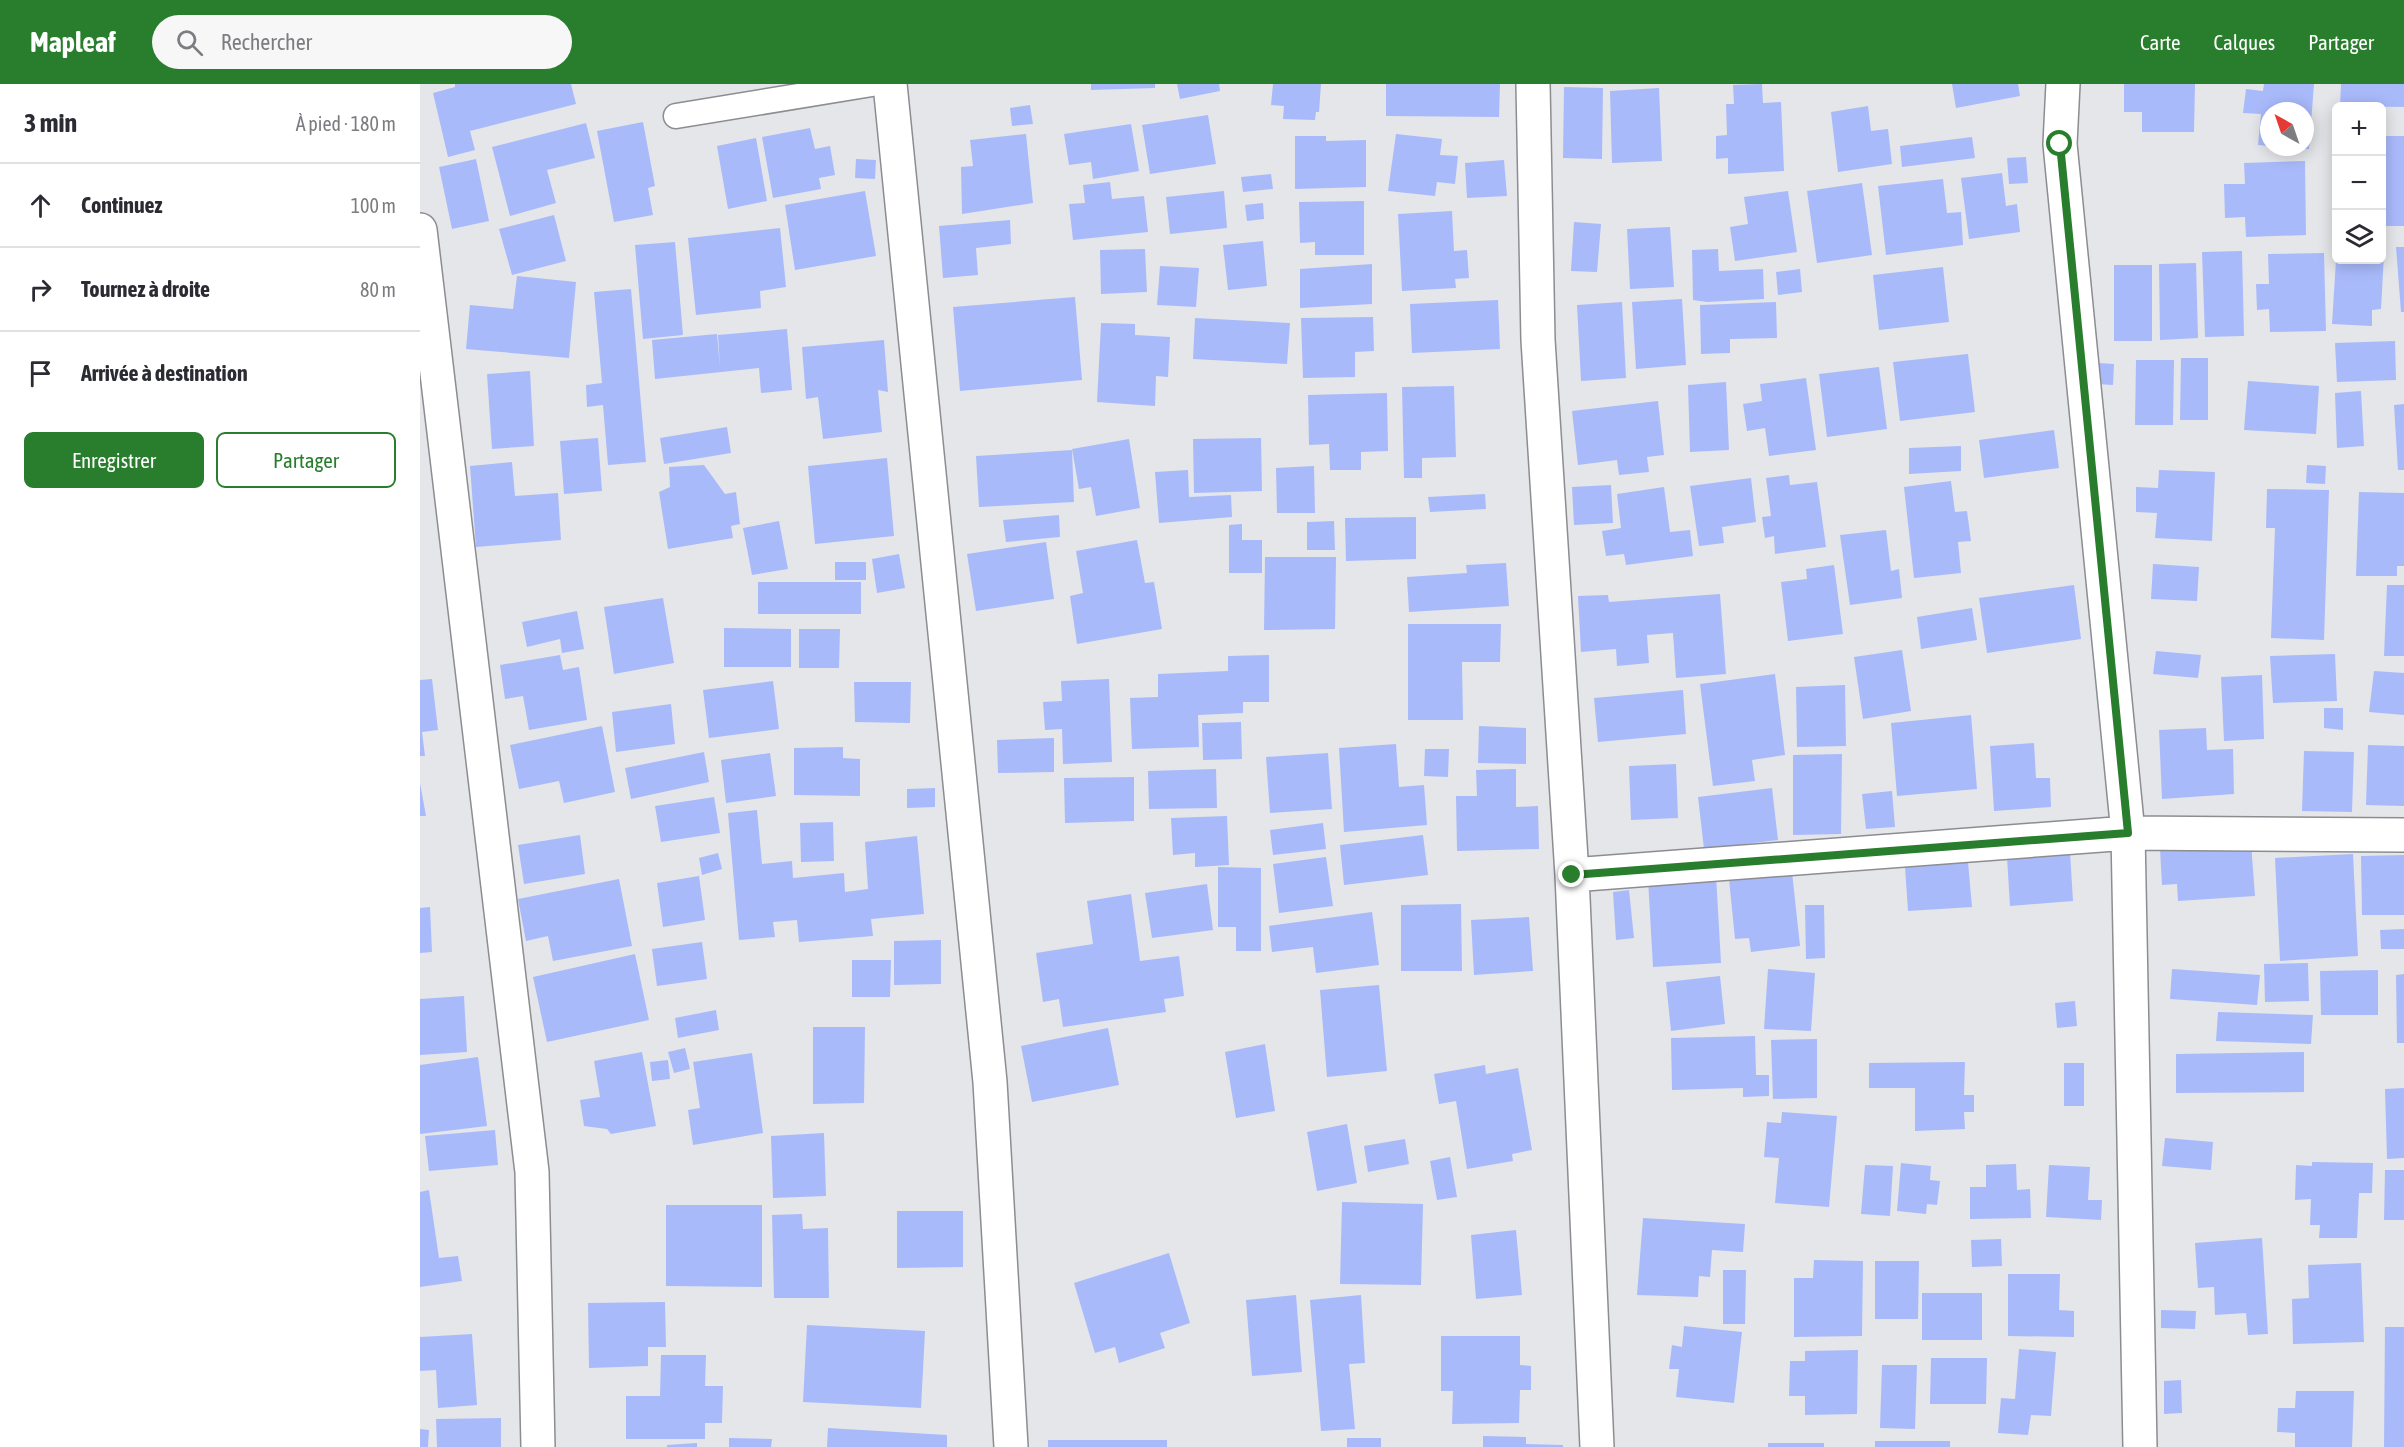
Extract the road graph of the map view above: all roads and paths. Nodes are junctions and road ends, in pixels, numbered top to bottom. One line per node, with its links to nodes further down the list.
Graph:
1 (872, 84): 5 (lane)
2 (890, 84): 11 (street)
3 (1533, 84): 9 (street)
4 (2063, 84): 7 (street)
5 (676, 116)
6 (420, 230): 10 (street)
7 (2128, 833): 8 (street); 9 (street); 13 (street)
8 (2404, 835)
9 (1572, 875): 12 (street)
10 (538, 1447)
11 (1011, 1447)
12 (1597, 1447)
13 (2140, 1447)

